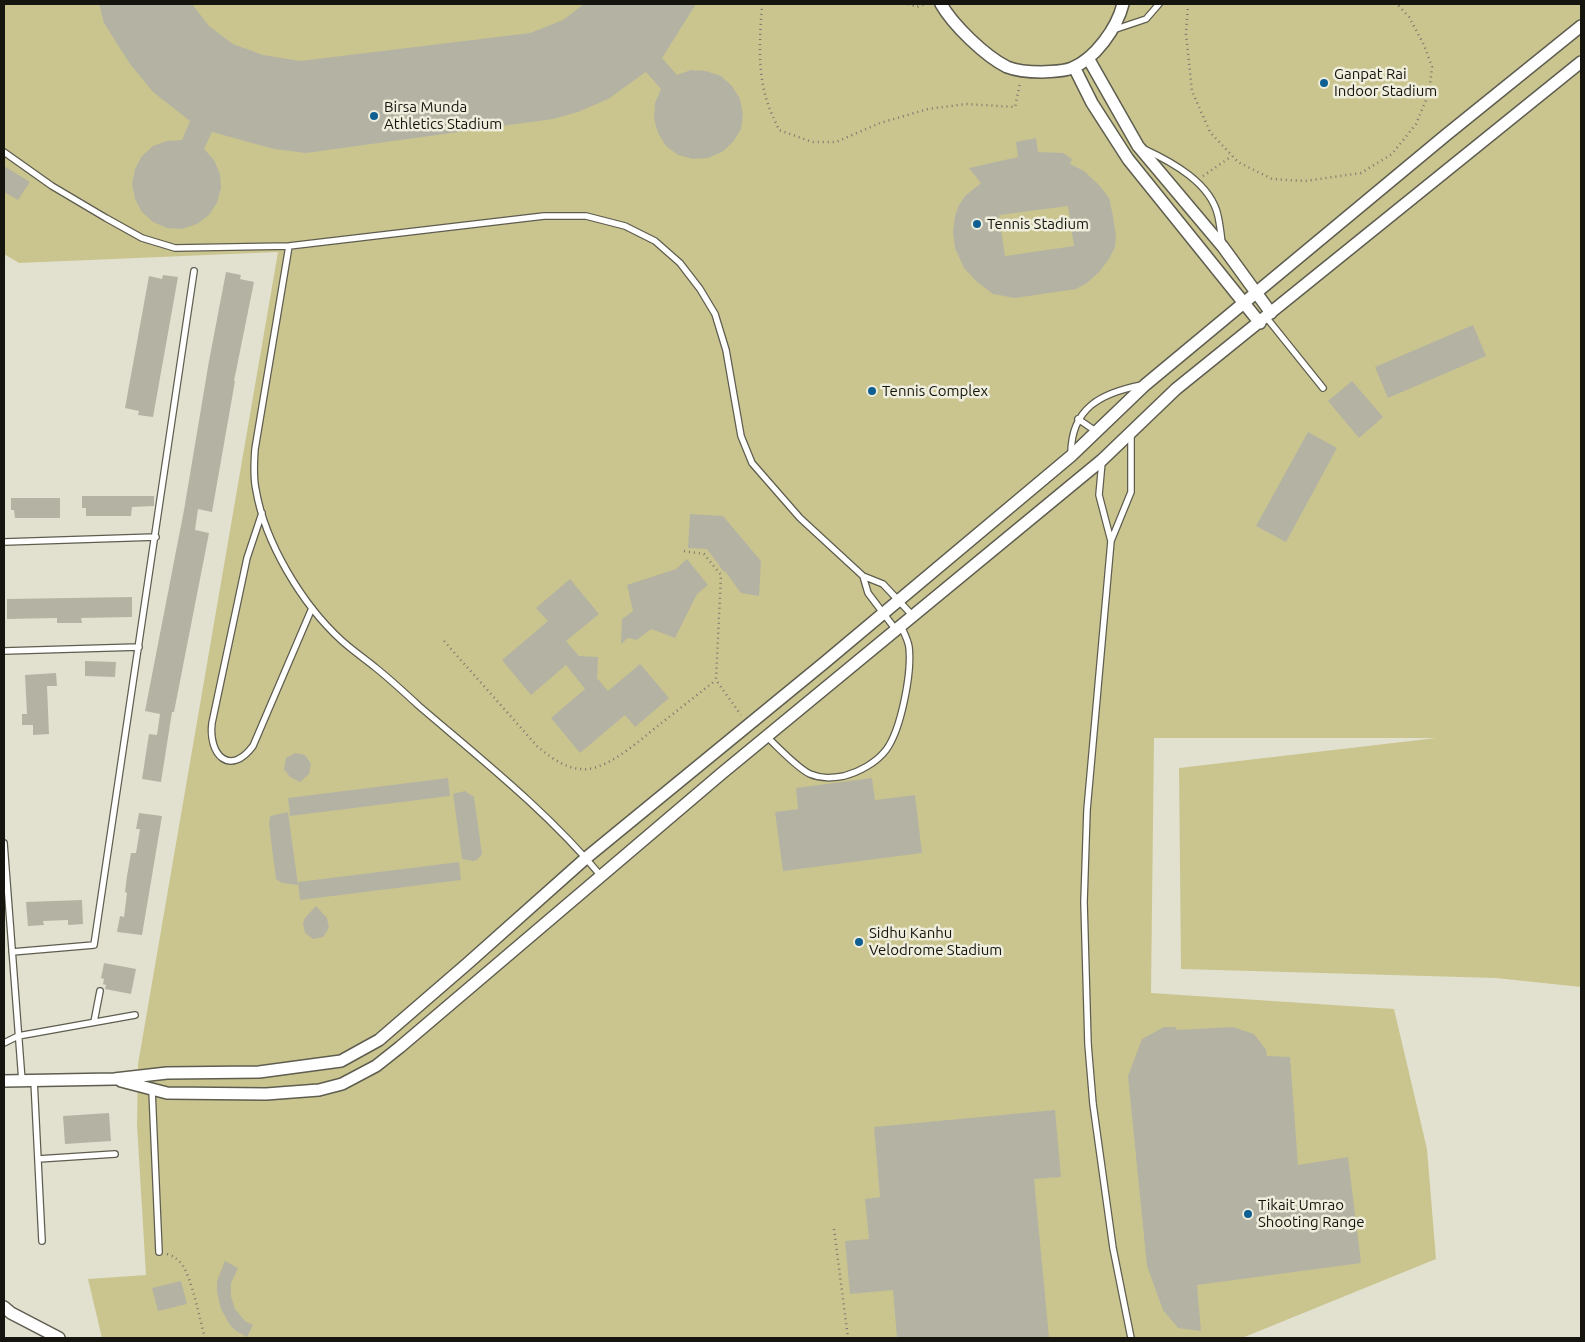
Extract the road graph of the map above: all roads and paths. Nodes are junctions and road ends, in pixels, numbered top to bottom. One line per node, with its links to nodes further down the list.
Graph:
1 (762, 4): 14 (path)
2 (908, 4): 3 (path)
3 (925, 4)
4 (941, 4): 14 (street)
5 (1123, 4): 10 (street)
6 (1159, 4): 10 (lane)
7 (1188, 4): 17 (path)
8 (1397, 4): 17 (path)
9 (1581, 26): 22 (street)
10 (1111, 30): 11 (street)
11 (1088, 58): 13 (street); 15 (street)
12 (1581, 62): 24 (street)
13 (1074, 68): 14 (street); 23 (street)
14 (1022, 70)
15 (1138, 146): 18 (lane); 20 (street)
16 (4, 152): 19 (lane)
17 (1232, 156): 18 (path)
18 (1196, 182): 20 (lane)
19 (289, 246): 32 (lane); 37 (lane)
20 (1223, 247): 22 (street)
21 (194, 271): 33 (lane)
22 (1257, 294): 23 (street); 24 (street)
23 (1244, 303): 24 (street); 25 (street)
24 (1266, 317): 26 (lane); 29 (street)
25 (1145, 385): 27 (lane); 28 (street)
26 (1323, 388)
27 (1078, 419): 28 (lane); 30 (lane)
28 (1097, 432): 30 (street)
29 (1131, 433): 31 (street); 34 (lane)
30 (1071, 456): 38 (street)
31 (1102, 460): 34 (lane); 41 (street)
32 (262, 513): 39 (lane); 39 (lane)
33 (156, 537): 35 (lane); 44 (lane)
34 (1111, 541): 71 (lane)
35 (4, 542)
36 (684, 551): 46 (path)
37 (863, 576): 38 (lane); 40 (lane)
38 (898, 601): 40 (street); 41 (lane)
39 (312, 608): 50 (lane)
40 (884, 613): 42 (lane); 47 (street)
41 (913, 617): 42 (street)
42 (899, 628): 48 (street); 48 (lane)
43 (444, 641): 46 (path)
44 (139, 647): 45 (lane); 52 (lane)
45 (4, 650)
46 (716, 680): 47 (path)
47 (748, 725): 50 (street)
48 (767, 737): 51 (street)
49 (4, 843): 52 (lane)
50 (586, 858): 51 (lane); 58 (street)
51 (602, 876): 61 (street)
52 (12, 952): 56 (lane)
53 (100, 991): 55 (lane)
54 (135, 1015): 55 (lane)
55 (94, 1022): 56 (lane)
56 (18, 1036): 57 (lane); 59 (lane)
57 (4, 1043)
58 (114, 1079): 59 (street); 61 (street)
59 (28, 1080): 60 (street); 63 (lane)
60 (4, 1081)
61 (152, 1090): 66 (lane)
62 (116, 1154): 63 (lane)
63 (38, 1159): 65 (lane)
64 (834, 1229): 70 (path)
65 (42, 1241)
66 (159, 1252): 69 (path)
67 (4, 1307): 68 (street)
68 (60, 1338)
69 (205, 1338)
70 (848, 1338)
71 (1131, 1338)

